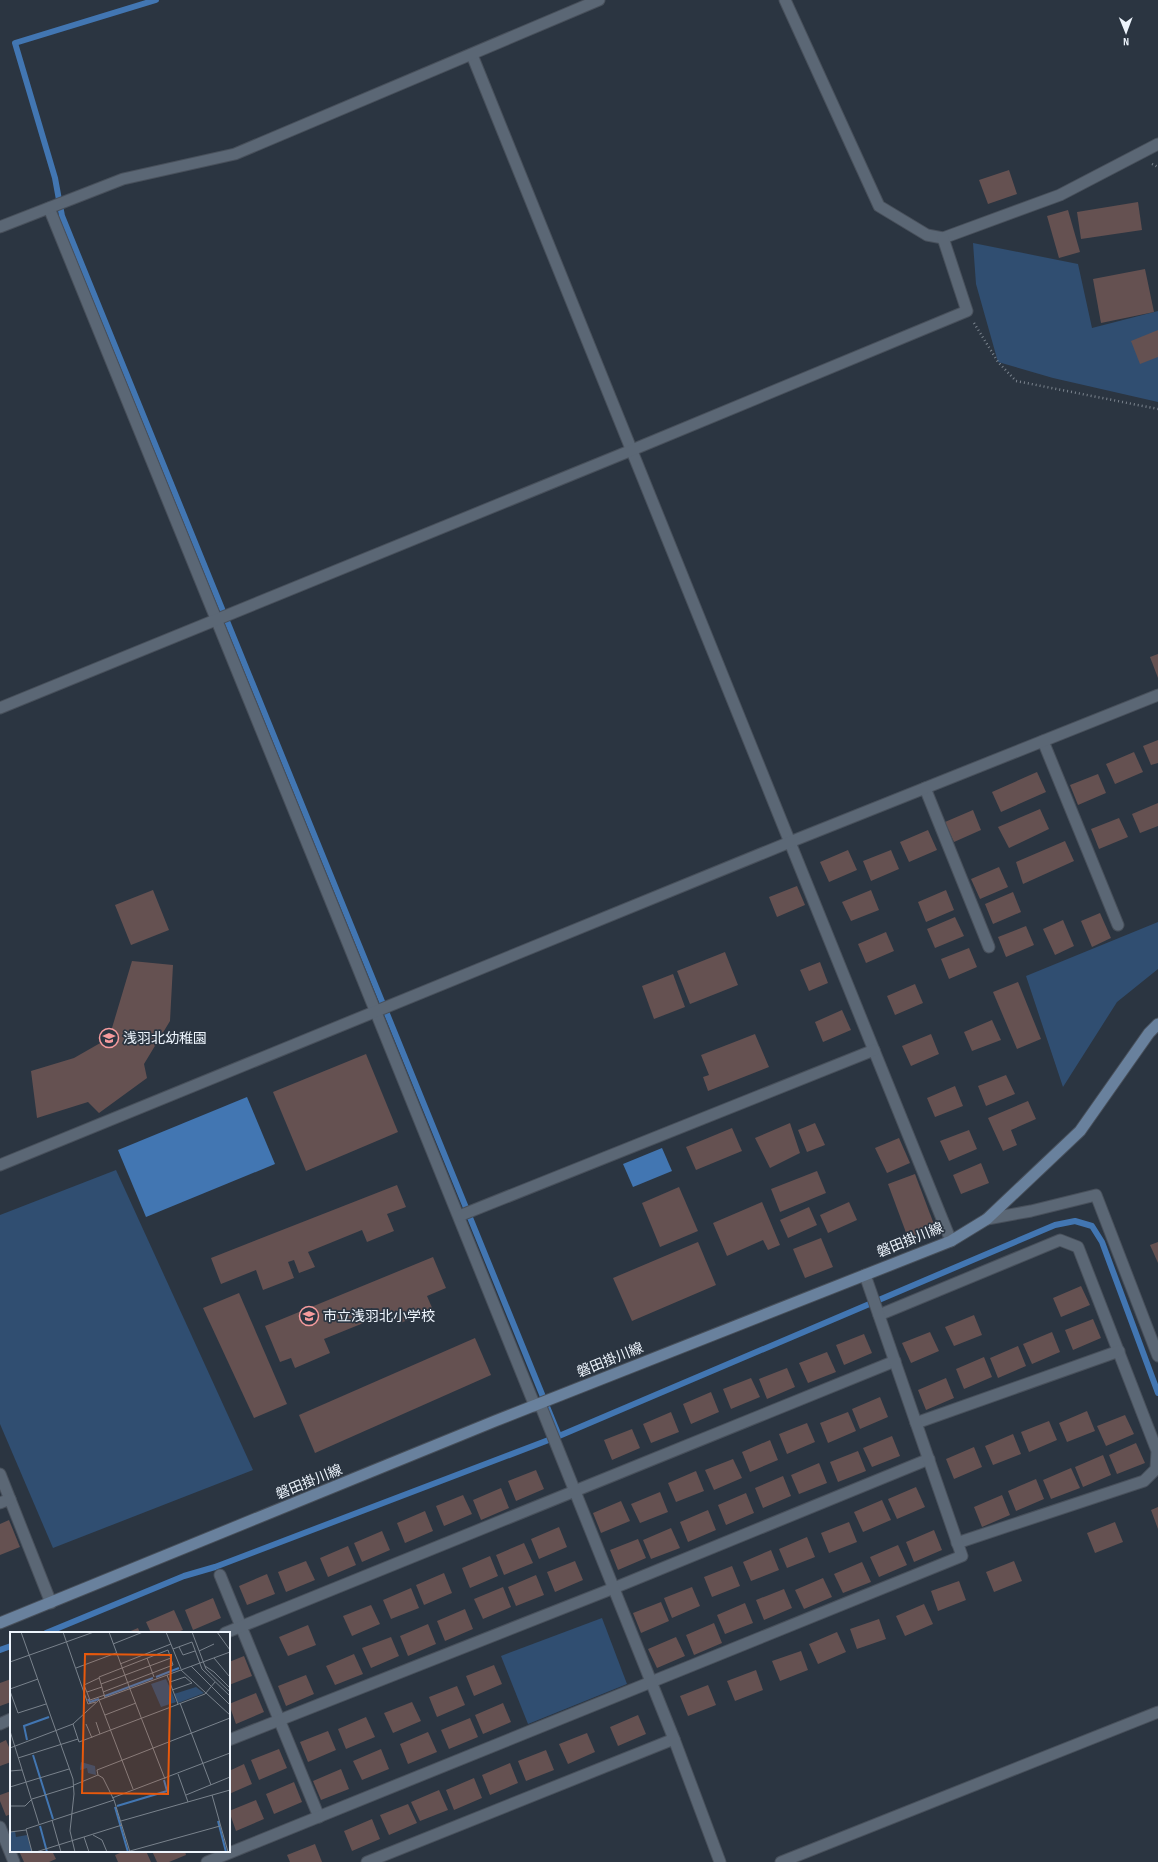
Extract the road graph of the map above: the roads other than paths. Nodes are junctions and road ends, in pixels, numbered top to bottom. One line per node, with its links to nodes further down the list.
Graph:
1 (599, 0): 3 (street)
2 (785, 0): 7 (street)
3 (472, 55): 5 (street); 8 (street)
4 (1158, 144): 7 (street)
5 (50, 208): 6 (street); 9 (street)
6 (0, 227)
7 (943, 238): 8 (street)
8 (632, 450): 9 (street); 14 (street)
9 (215, 620): 11 (street); 17 (street)
10 (1158, 695): 12 (street)
11 (0, 708)
12 (1043, 741): 13 (street); 15 (street)
13 (925, 788): 14 (street); 16 (street)
14 (790, 842): 17 (street); 19 (street)
15 (1118, 925)
16 (989, 946)
17 (376, 1010): 20 (street); 21 (street)
18 (1158, 1024): 22 (main road, 磐田掛川線)
19 (874, 1050): 21 (street); 23 (street)
20 (0, 1165)
21 (459, 1216): 29 (street)
22 (987, 1219): 23 (main road, 磐田掛川線); 27 (street)
23 (951, 1241): 24 (main road, 磐田掛川線)
24 (865, 1275): 25 (street); 29 (main road, 磐田掛川線)
25 (879, 1315): 26 (street); 28 (street)
26 (1119, 1351): 30 (street); 35 (street)
27 (1158, 1356)
28 (895, 1361): 30 (street); 33 (street)
29 (538, 1405): 33 (street); 38 (main road, 磐田掛川線)
30 (916, 1423): 31 (street)
31 (928, 1459): 35 (street); 37 (street)
32 (0, 1474): 34 (street)
33 (575, 1492): 37 (street); 40 (street)
34 (5, 1501): 38 (street)
35 (957, 1543): 42 (street)
36 (220, 1575): 40 (street)
37 (614, 1588): 42 (street); 45 (street)
38 (51, 1603): 39 (main road, 磐田掛川線)
39 (0, 1624)
40 (240, 1627): 41 (street); 45 (street)
41 (228, 1632)
42 (651, 1683): 47 (street); 49 (street)
43 (1158, 1712): 57 (street)
44 (10, 1719): 46 (street)
45 (280, 1720): 48 (street); 49 (street)
46 (0, 1724)
47 (674, 1739): 55 (street); 56 (street)
48 (230, 1740)
49 (319, 1817): 54 (street)
50 (4, 1828): 51 (street)
51 (10, 1848)
52 (11, 1852): 53 (street)
53 (14, 1862)
54 (207, 1862)
55 (367, 1862)
56 (720, 1862)
57 (781, 1862)

